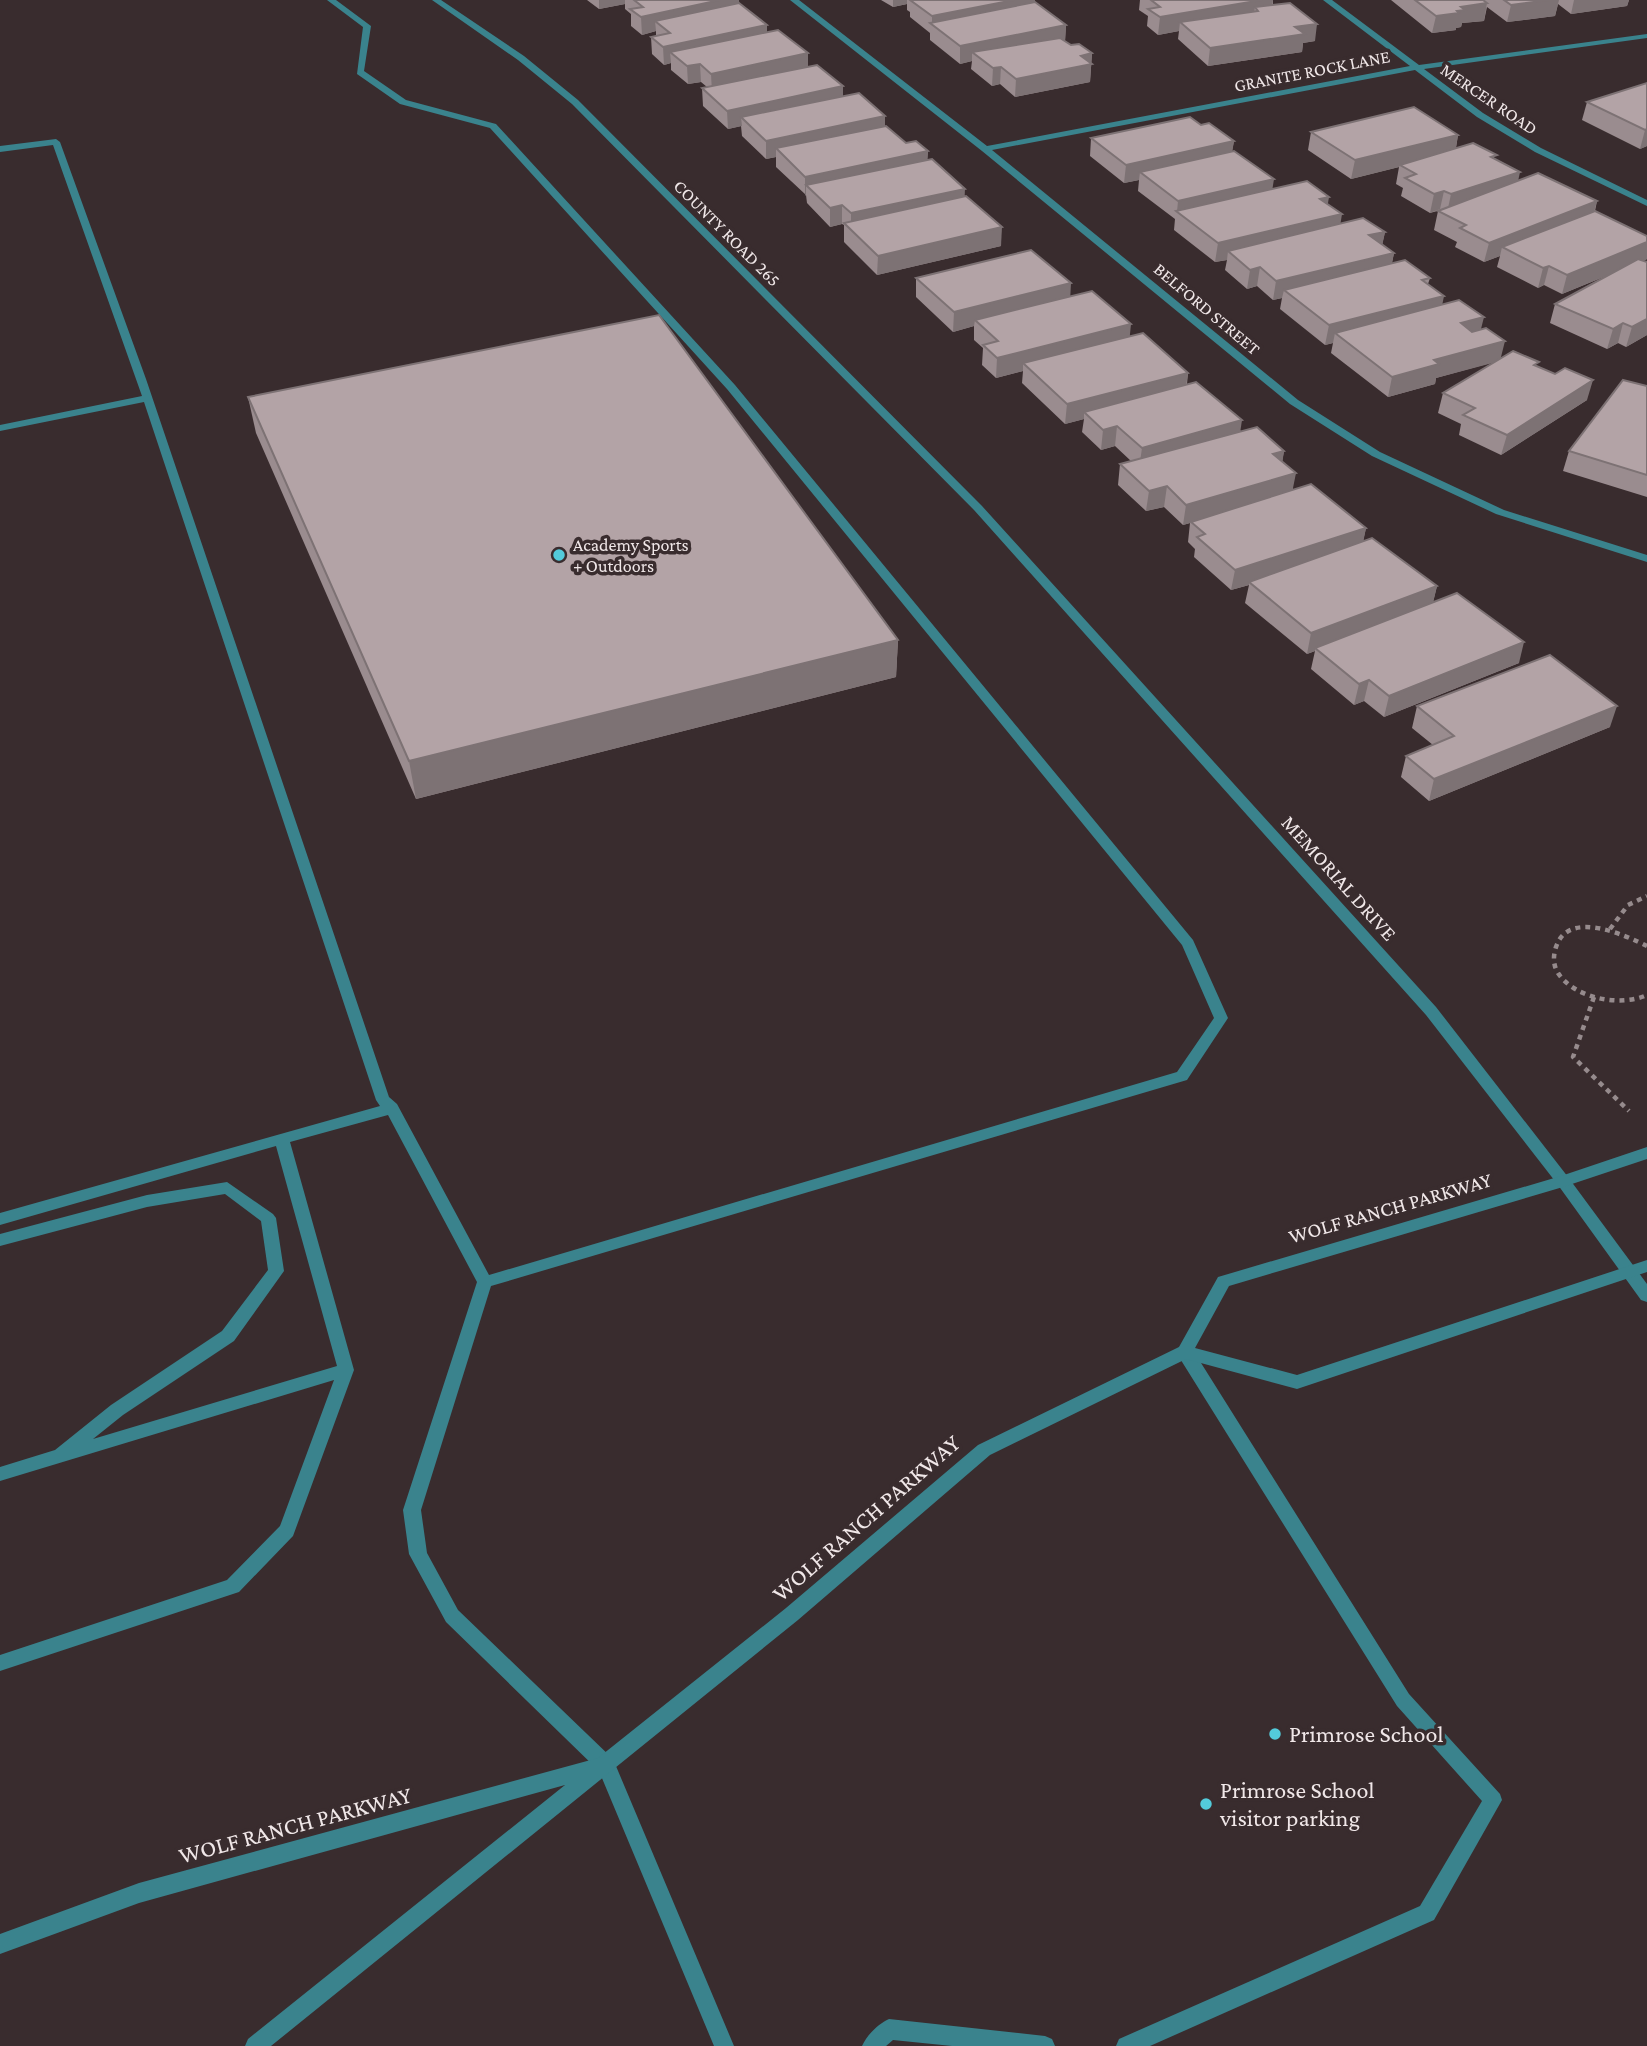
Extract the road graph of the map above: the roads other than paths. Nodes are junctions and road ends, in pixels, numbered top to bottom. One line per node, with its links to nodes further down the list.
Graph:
1 (331, 0): 22 (street)
2 (436, 0): 12 (street, COUNTY ROAD 265)
3 (794, 0): 8 (street, BELFORD STREET)
4 (1327, 0): 6 (street, MERCER ROAD)
5 (1647, 36): 6 (street, GRANITE ROCK LANE)
6 (1415, 68): 8 (street, GRANITE ROCK LANE); 9 (street, MERCER ROAD)
7 (0, 149): 10 (street)
8 (985, 149): 13 (street, BELFORD STREET)
9 (1647, 203)
10 (147, 398): 11 (street); 14 (street)
11 (0, 428)
12 (978, 508): 17 (street, MEMORIAL DRIVE)
13 (1647, 559)
14 (392, 1108): 15 (street); 22 (street)
15 (282, 1140): 18 (street); 25 (street)
16 (1647, 1153): 17 (street, WOLF RANCH PARKWAY)
17 (1563, 1181): 21 (street, MEMORIAL DRIVE); 24 (street, WOLF RANCH PARKWAY)
18 (0, 1219)
19 (0, 1240): 26 (street)
20 (1647, 1266): 21 (street)
21 (1630, 1272): 23 (street, MEMORIAL DRIVE); 24 (street)
22 (485, 1282): 29 (street)
23 (1647, 1296)
24 (1185, 1352): 29 (street, WOLF RANCH PARKWAY); 35 (street)
25 (346, 1370): 26 (street); 28 (street)
26 (61, 1455): 27 (street)
27 (0, 1474)
28 (0, 1663)
29 (606, 1765): 30 (street, WOLF RANCH PARKWAY); 31 (street, WOLF RANCH PARKWAY); 32 (street)
30 (0, 1944)
31 (255, 2046)
32 (724, 2046)
33 (872, 2046): 34 (street)
34 (1045, 2046)
35 (1125, 2046)

